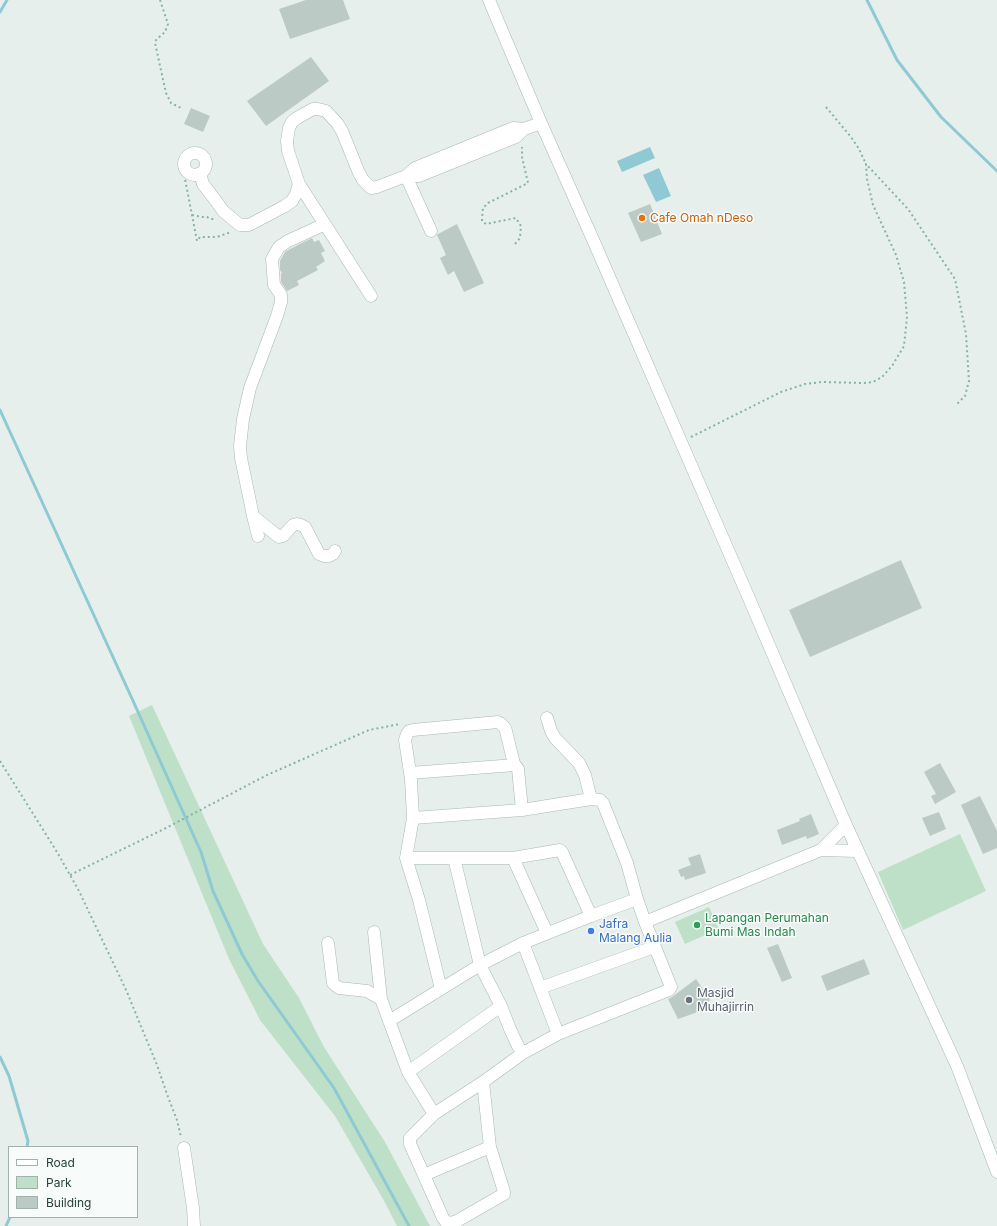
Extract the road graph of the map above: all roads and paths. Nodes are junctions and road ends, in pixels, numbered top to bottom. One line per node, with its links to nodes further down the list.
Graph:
1 (160, 0): 4 (path)
2 (489, 0): 5 (street)
3 (826, 107): 7 (path)
4 (183, 109)
5 (541, 123): 6 (street); 20 (street)
6 (524, 130): 10 (street); 17 (path)
7 (866, 164): 19 (path); 20 (path)
8 (186, 170): 9 (street); 9 (street); 12 (path)
9 (200, 173): 13 (street)
10 (406, 176): 11 (street); 16 (street)
11 (299, 184): 14 (street); 15 (street)
12 (192, 215): 13 (path); 15 (path)
13 (228, 215): 15 (street)
14 (325, 224): 18 (street); 21 (street)
15 (249, 225)
16 (431, 231)
17 (515, 244)
18 (371, 296)
19 (956, 405)
20 (681, 442): 32 (street)
21 (253, 516): 22 (street); 23 (street)
22 (258, 536)
23 (336, 551)
24 (547, 718): 29 (street)
25 (409, 731): 27 (street); 28 (street); 38 (path)
26 (0, 761): 38 (path)
27 (514, 764): 28 (street); 30 (street)
28 (410, 773): 31 (street)
29 (591, 798): 30 (street); 39 (street)
30 (522, 810): 31 (street)
31 (413, 818): 35 (street)
32 (846, 825): 33 (street); 34 (street)
33 (821, 850): 34 (street); 41 (street)
34 (857, 851): 60 (street)
35 (406, 858): 36 (street); 49 (street)
36 (454, 858): 37 (street); 47 (street)
37 (513, 858): 40 (street); 43 (street)
38 (70, 875): 59 (path)
39 (637, 899): 40 (street); 41 (street)
40 (591, 916): 43 (street)
41 (645, 922): 46 (street)
42 (374, 932): 50 (street)
43 (547, 933): 44 (street)
44 (523, 943): 47 (street); 48 (street)
45 (328, 944): 50 (street)
46 (654, 947): 48 (street); 53 (street)
47 (480, 965): 49 (street); 51 (street)
48 (540, 988): 53 (street)
49 (441, 989): 52 (street)
50 (381, 999): 52 (street)
51 (501, 1006): 54 (street); 55 (street)
52 (389, 1021): 55 (street)
53 (558, 1034): 54 (street)
54 (523, 1053): 56 (street)
55 (408, 1072): 57 (street)
56 (483, 1082): 57 (street); 58 (street)
57 (434, 1114): 61 (street)
58 (490, 1147): 61 (street); 61 (street)
59 (184, 1148): 62 (street)
60 (997, 1172)
61 (424, 1175)
62 (194, 1226)

